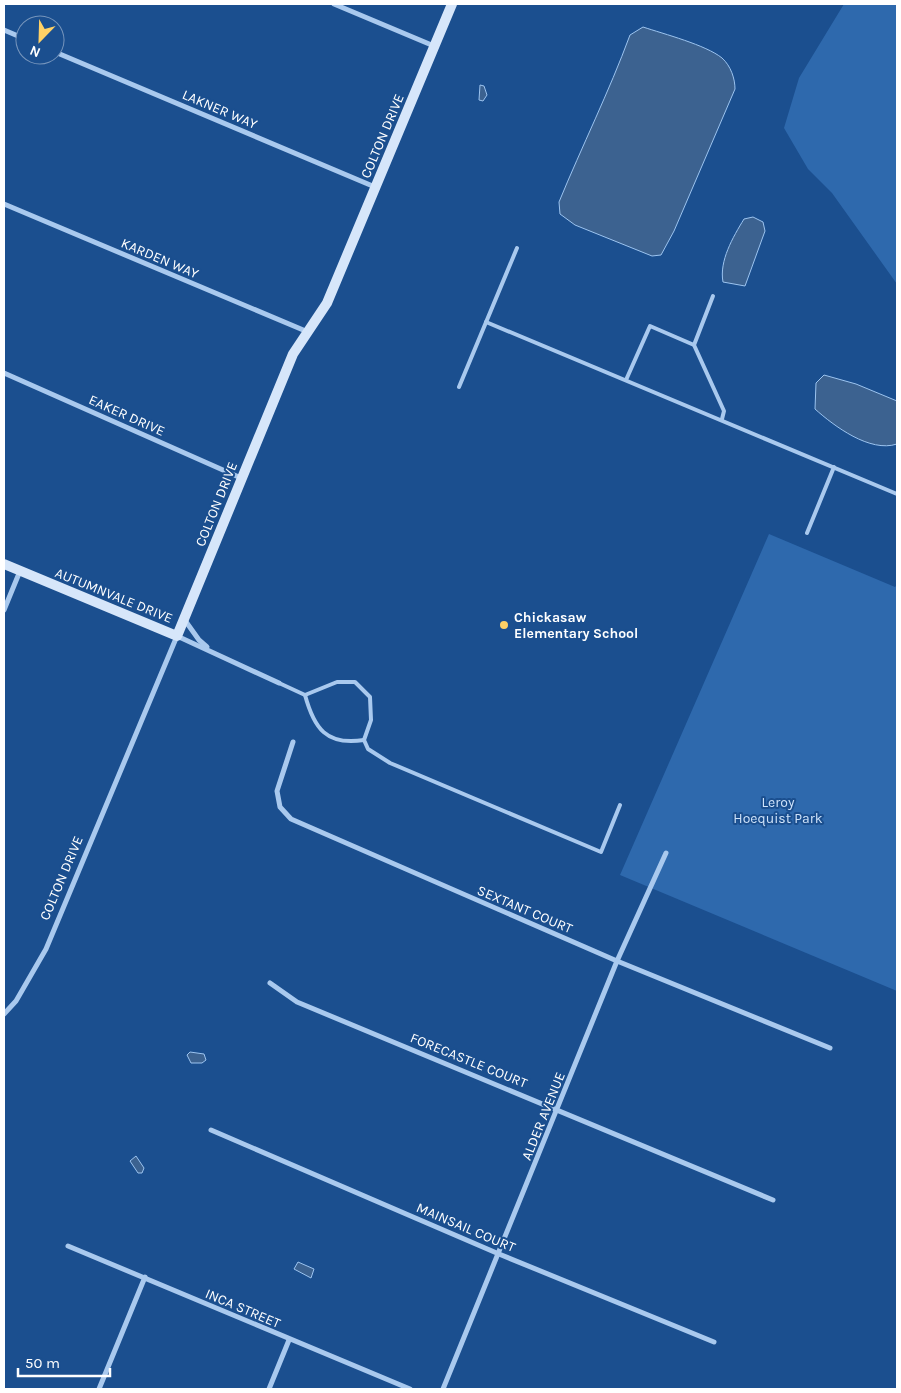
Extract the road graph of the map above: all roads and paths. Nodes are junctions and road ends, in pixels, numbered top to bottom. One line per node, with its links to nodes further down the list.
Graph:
1 (334, 4): 3 (street)
2 (452, 4): 3 (street, COLTON DRIVE)
3 (434, 46): 5 (street, COLTON DRIVE)
4 (65, 56): 5 (street, LAKNER WAY)
5 (375, 187): 10 (street, COLTON DRIVE)
6 (4, 204): 10 (street, KARDEN WAY)
7 (517, 248): 9 (lane)
8 (712, 296): 11 (lane)
9 (486, 322): 13 (lane); 14 (lane)
10 (308, 332): 17 (street, COLTON DRIVE)
11 (694, 345): 13 (lane); 15 (lane)
12 (4, 373): 17 (street, EAKER DRIVE)
13 (626, 380): 15 (lane)
14 (459, 387)
15 (722, 419): 16 (lane)
16 (834, 467): 18 (lane); 19 (lane)
17 (241, 478): 23 (street, COLTON DRIVE)
18 (897, 494)
19 (807, 533)
20 (4, 564): 21 (street, AUTUMNVALE DRIVE)
21 (20, 571): 22 (street); 24 (street, AUTUMNVALE DRIVE)
22 (4, 610)
23 (184, 619): 24 (street, COLTON DRIVE); 25 (street, AUTUMNVALE DRIVE)
24 (176, 636): 25 (street, AUTUMNVALE DRIVE); 34 (street, COLTON DRIVE)
25 (214, 652): 26 (street, AUTUMNVALE DRIVE)
26 (279, 683): 27 (lane)
27 (305, 695): 28 (lane); 28 (lane)
28 (364, 740): 30 (lane)
29 (293, 742): 32 (street, SEXTANT COURT)
30 (620, 805)
31 (666, 853): 32 (street, ALDER AVENUE)
32 (617, 961): 35 (street, SEXTANT COURT); 36 (street, ALDER AVENUE)
33 (270, 983): 36 (street, FORECASTLE COURT)
34 (4, 1014)
35 (830, 1048)
36 (558, 1109): 38 (street, FORECASTLE COURT); 40 (street, ALDER AVENUE)
37 (211, 1130): 40 (street, MAINSAIL COURT)
38 (773, 1200)
39 (68, 1246): 41 (street, INCA STREET)
40 (499, 1254): 43 (street, MAINSAIL COURT); 47 (street, ALDER AVENUE)
41 (144, 1278): 42 (street, INCA STREET); 44 (street)
42 (290, 1340): 45 (street); 46 (street, INCA STREET)
43 (714, 1342)
44 (99, 1389)
45 (269, 1389)
46 (410, 1389)
47 (443, 1389)

